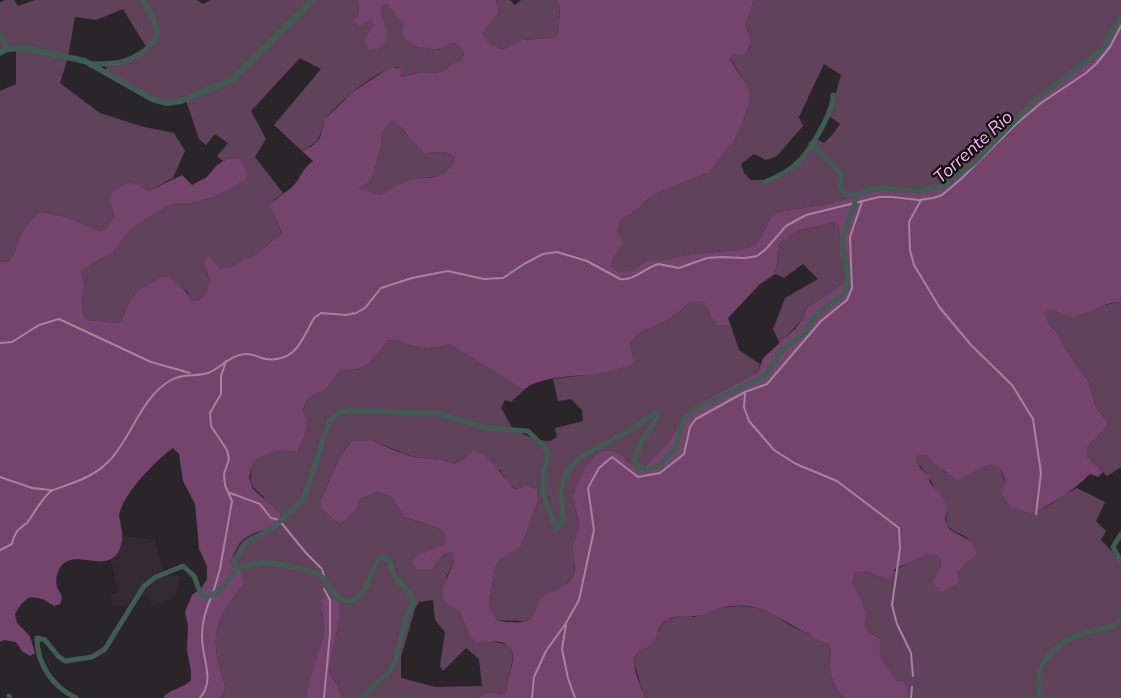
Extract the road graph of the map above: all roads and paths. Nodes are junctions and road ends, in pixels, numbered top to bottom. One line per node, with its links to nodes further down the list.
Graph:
1 (143, 0): 7 (street)
2 (312, 0): 9 (street)
3 (1121, 17): 13 (street)
4 (0, 33): 5 (street)
5 (7, 50): 6 (street); 8 (street)
6 (0, 53)
7 (115, 63): 8 (street); 9 (street)
8 (90, 64): 9 (street)
9 (103, 72)
10 (833, 96): 11 (street)
11 (811, 144): 12 (street); 13 (street)
12 (765, 182)
13 (856, 198): 16 (street)
14 (1121, 534): 15 (street)
15 (1121, 561)
16 (237, 568): 18 (street); 19 (street)
17 (1121, 621): 20 (street)
18 (76, 698)
19 (361, 698)
20 (1039, 698)

